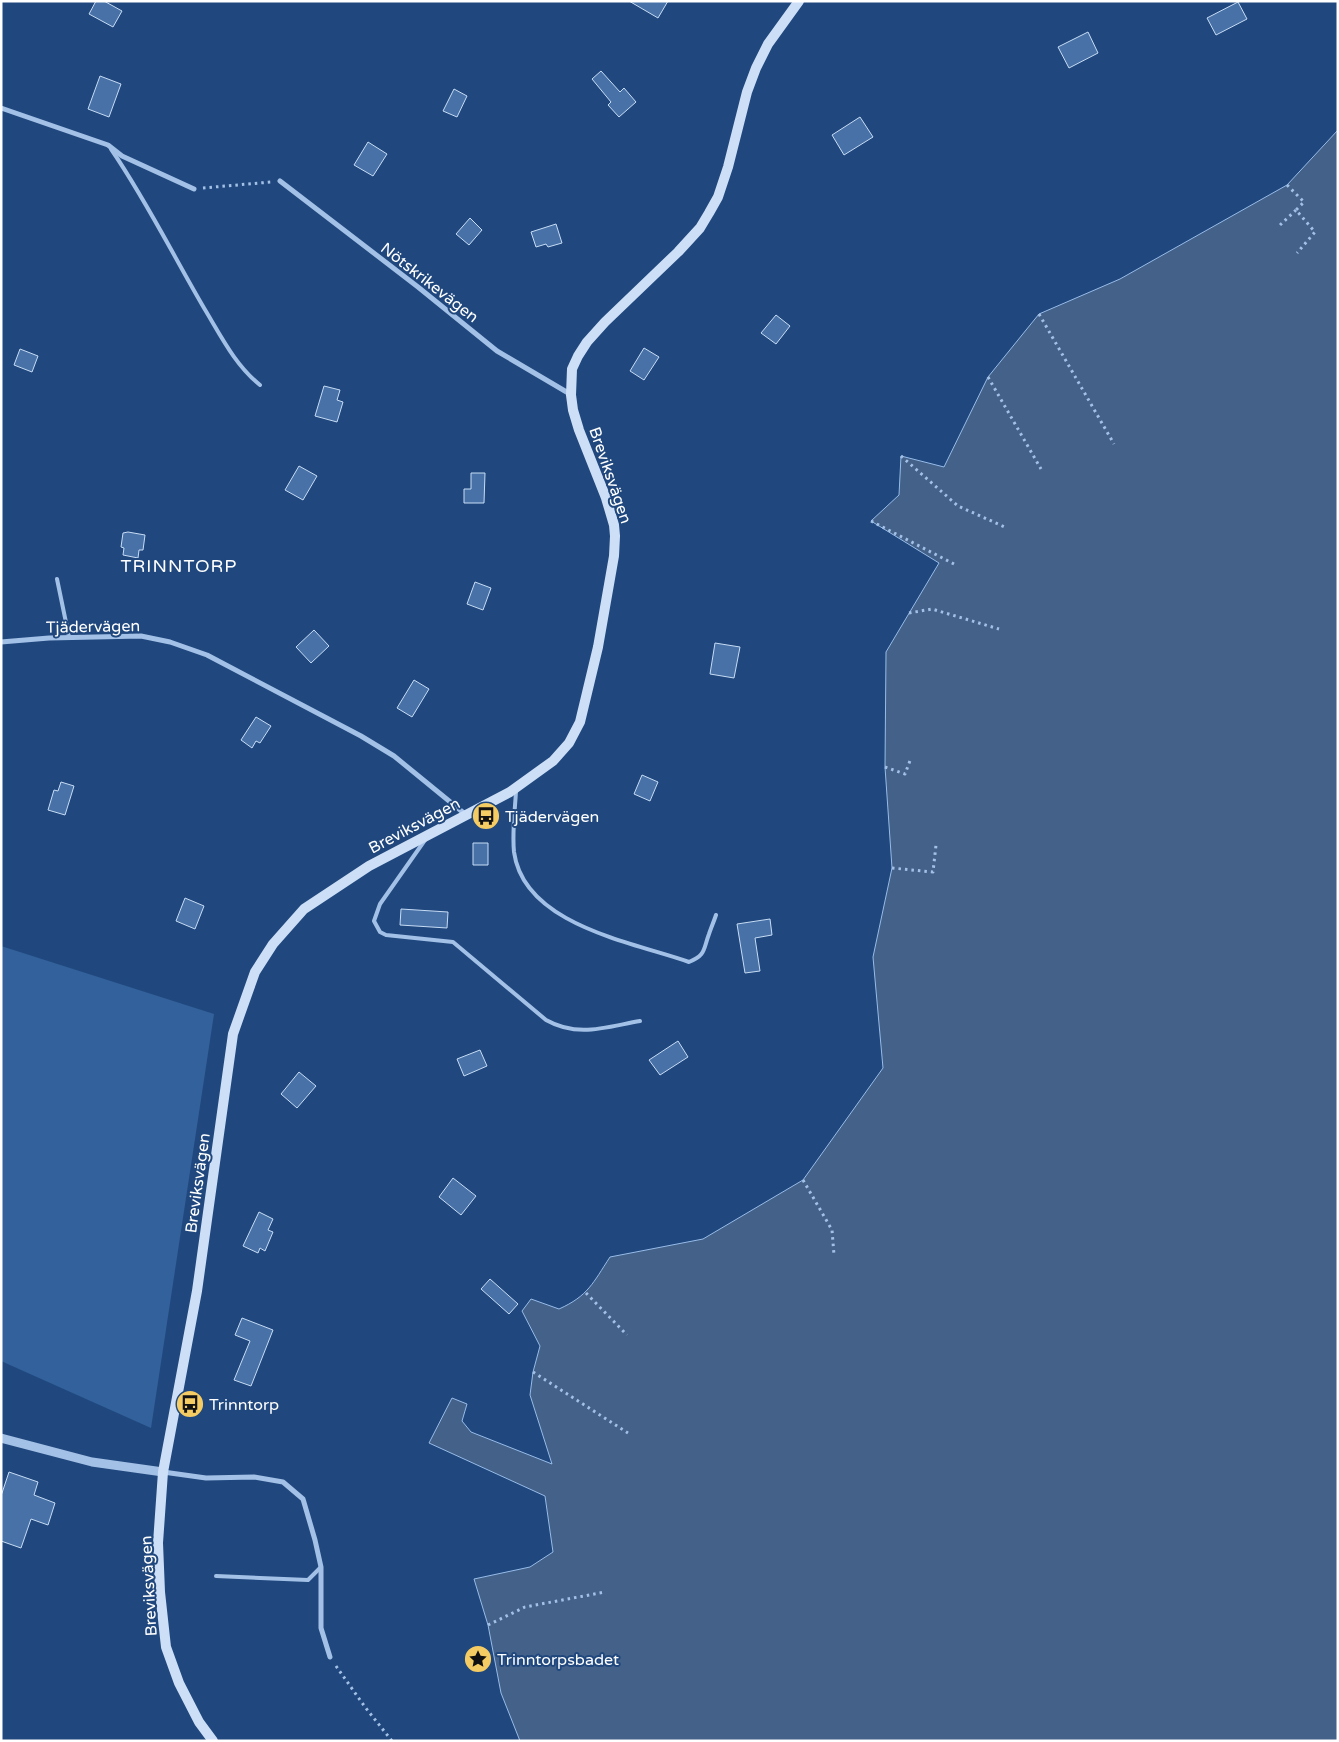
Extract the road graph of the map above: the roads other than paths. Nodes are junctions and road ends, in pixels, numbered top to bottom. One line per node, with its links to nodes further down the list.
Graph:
1 (799, 1): 7 (main road, Breviksvägen)
2 (1, 108): 3 (street)
3 (108, 146): 5 (street); 6 (lane)
4 (280, 181): 7 (street, Nötskrikevägen)
5 (194, 189)
6 (260, 385)
7 (571, 395): 11 (main road, Breviksvägen)
8 (56, 580): 9 (lane)
9 (69, 637): 10 (street, Tjädervägen); 12 (street, Tjädervägen)
10 (1, 642)
11 (516, 788): 12 (main road, Breviksvägen); 14 (lane)
12 (465, 814): 13 (main road, Breviksvägen)
13 (431, 832): 15 (lane); 17 (main road, Breviksvägen)
14 (716, 915)
15 (640, 1021)
16 (1, 1438): 17 (street)
17 (163, 1472): 18 (street); 21 (main road, Breviksvägen)
18 (321, 1567): 19 (lane); 20 (street)
19 (216, 1576)
20 (330, 1657)
21 (213, 1741)

